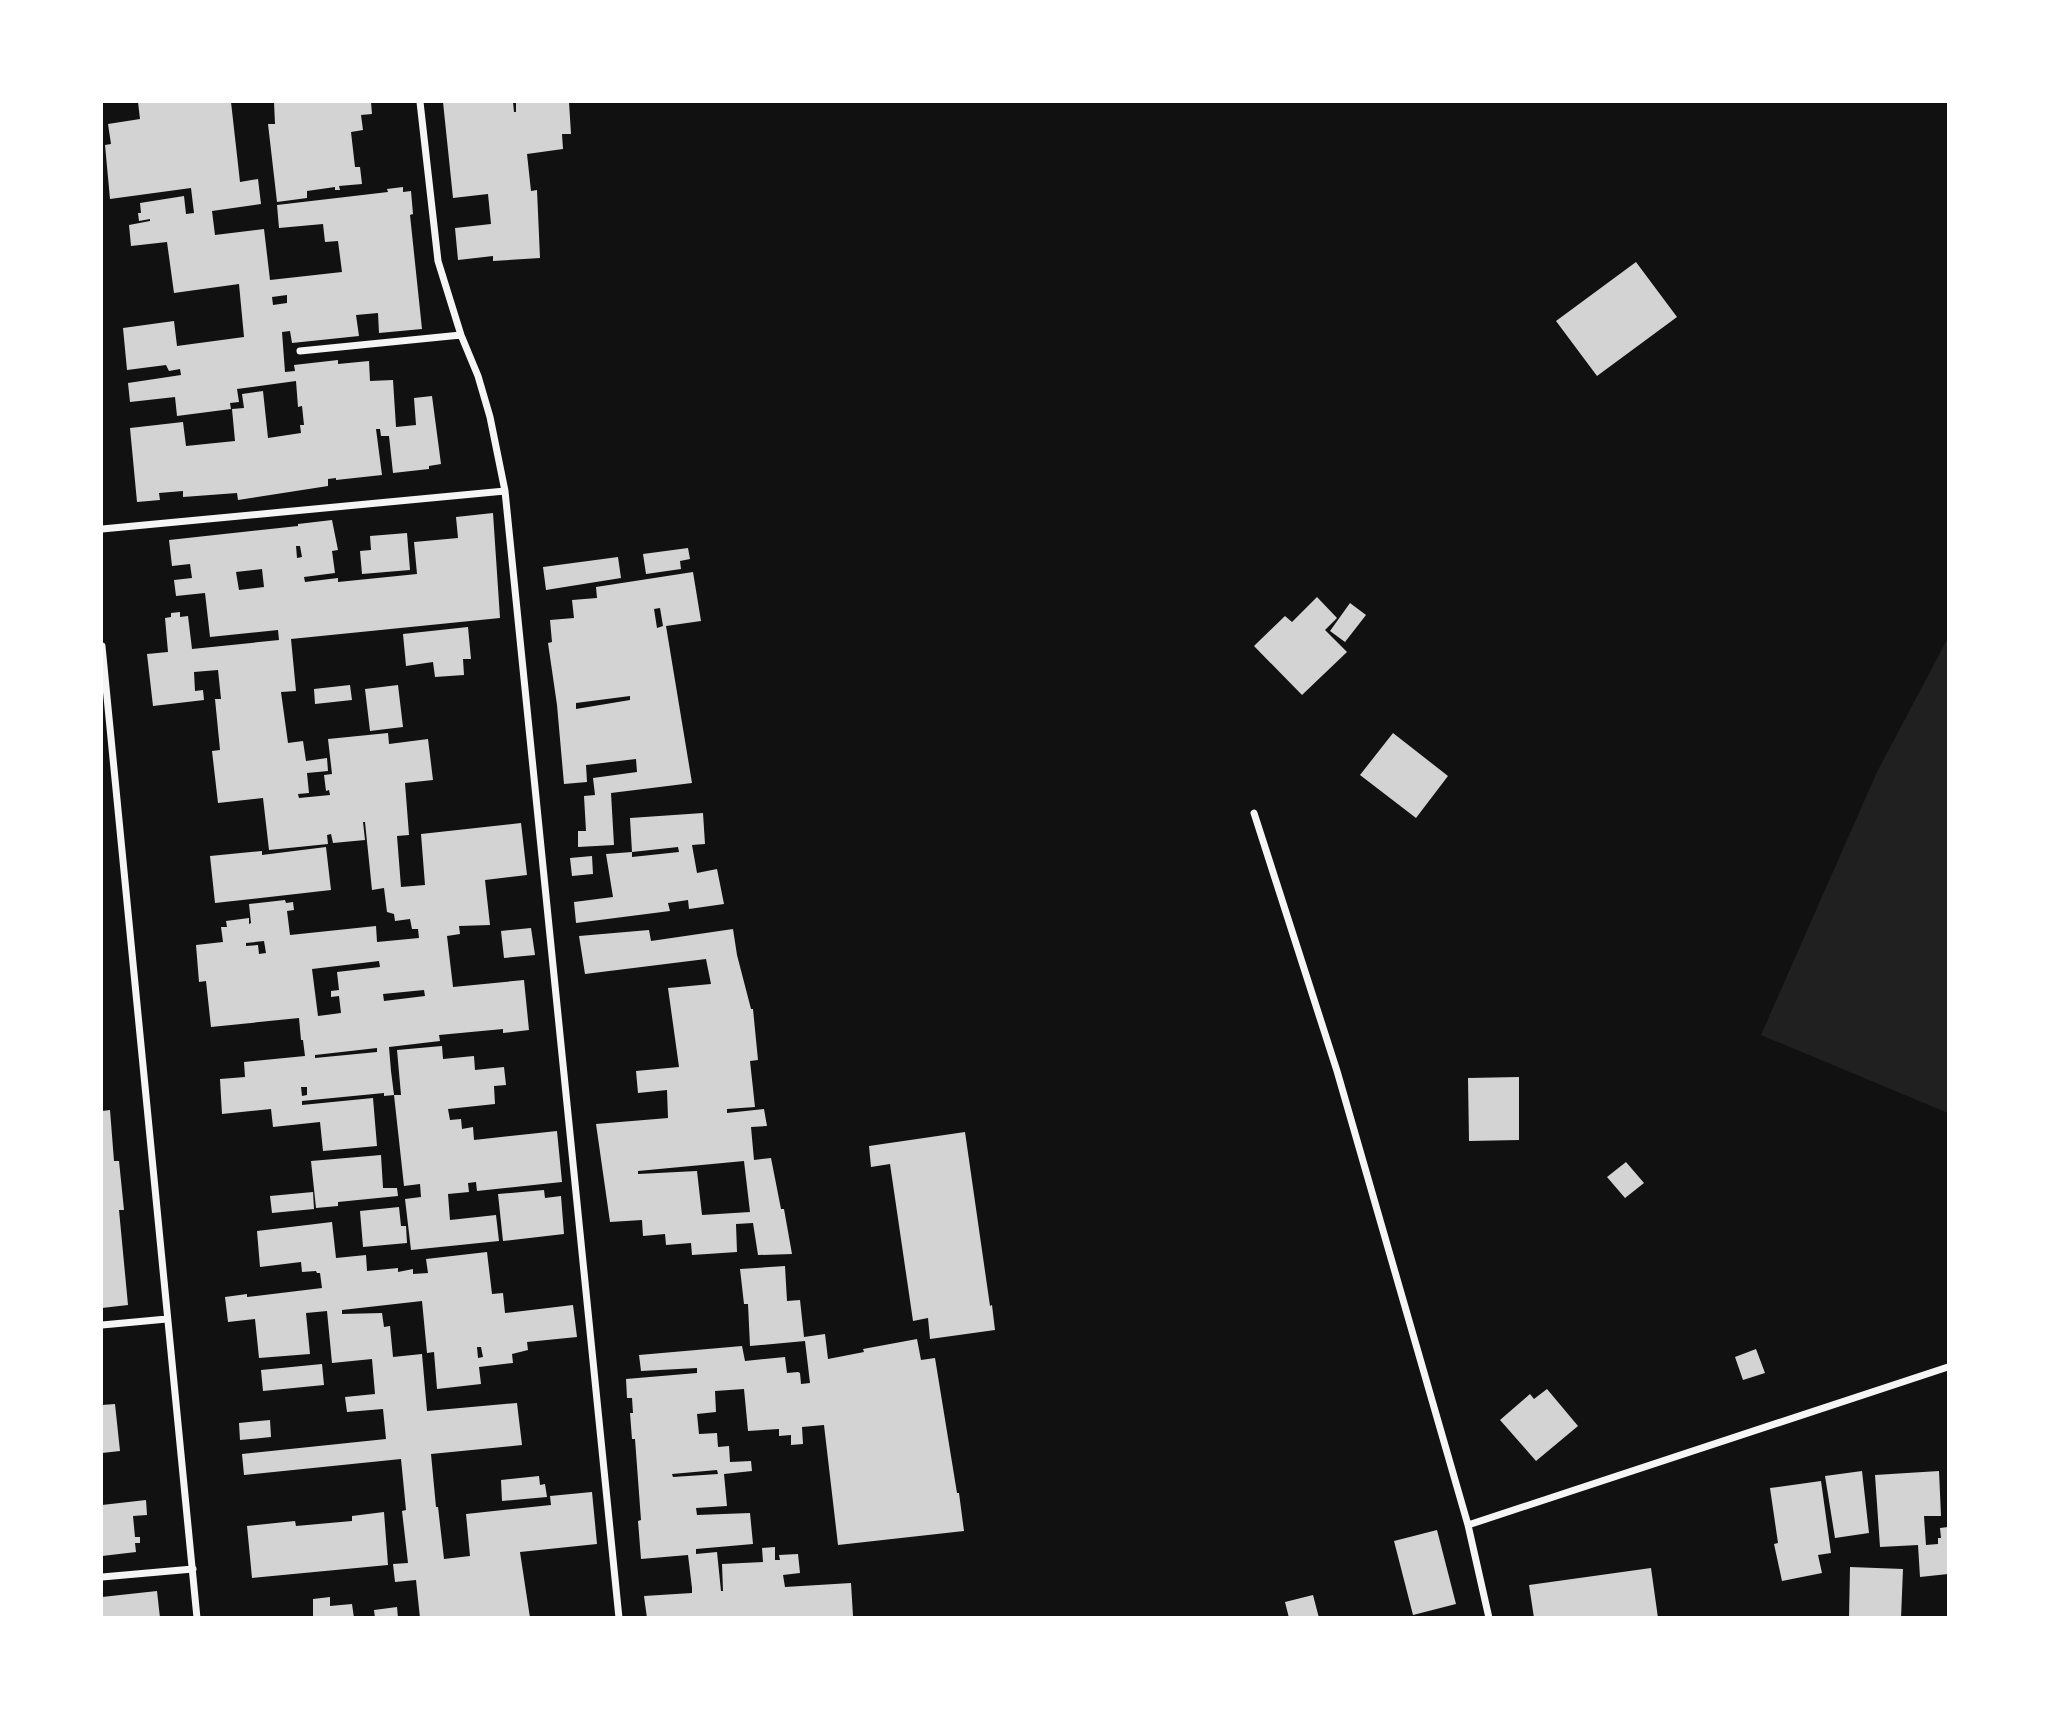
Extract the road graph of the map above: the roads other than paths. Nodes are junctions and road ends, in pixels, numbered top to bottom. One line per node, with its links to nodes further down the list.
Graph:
1 (420, 102): 2 (street)
2 (461, 335): 3 (street); 4 (street)
3 (300, 351)
4 (505, 491): 5 (street); 15 (street)
5 (102, 529)
6 (102, 646): 8 (street)
7 (1254, 814): 11 (street)
8 (167, 1319): 9 (street); 12 (street)
9 (102, 1325)
10 (1948, 1367): 11 (street)
11 (1468, 1525): 16 (street)
12 (193, 1569): 13 (street); 14 (street)
13 (102, 1577)
14 (197, 1618)
15 (619, 1618)
16 (1489, 1618)

